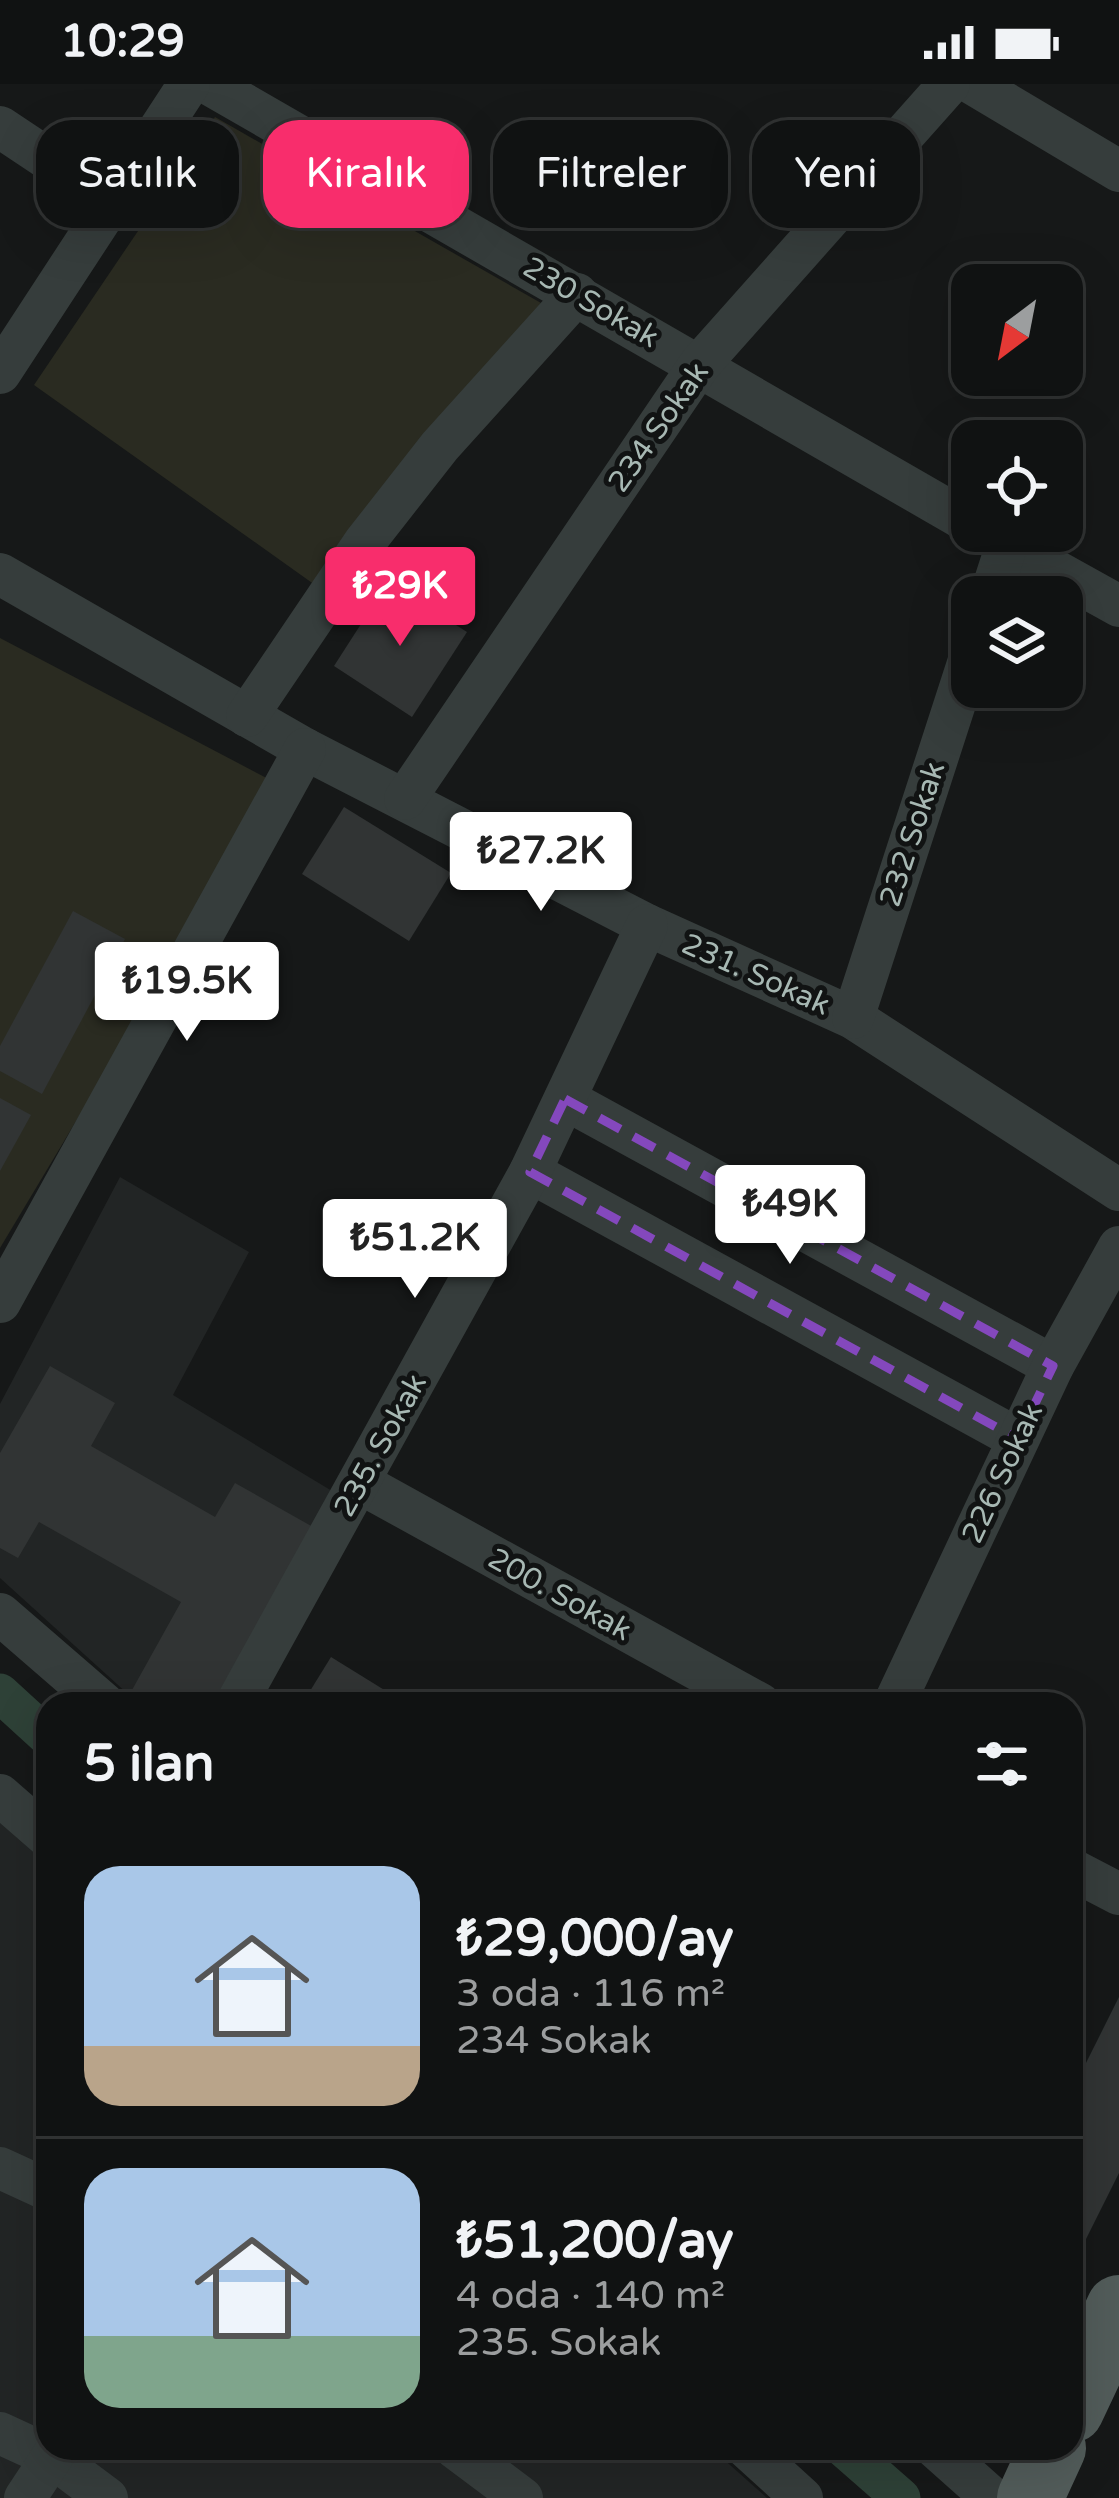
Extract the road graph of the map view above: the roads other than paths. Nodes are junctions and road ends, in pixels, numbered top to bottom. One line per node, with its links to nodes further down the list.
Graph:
1 (189, 84): 6 (street)
2 (209, 84): 11 (street, 230 Sokak)
3 (949, 84): 12 (street, 234 Sokak)
4 (973, 84): 5 (street)
5 (1036, 99): 9 (street)
6 (165, 120)
7 (0, 127): 8 (street)
8 (36, 151)
9 (1119, 171)
10 (94, 228): 13 (street)
11 (578, 294): 12 (street, 230 Sokak); 19 (street)
12 (700, 364): 14 (street, 230 Sokak); 21 (street, 234 Sokak)
13 (0, 373)
14 (951, 511)
15 (1023, 552): 17 (street, 230 Sokak)
16 (0, 574): 19 (street, 231. Sokak)
17 (1119, 605)
18 (954, 708): 23 (street, 232 Sokak)
19 (247, 716): 20 (street, 231. Sokak)
20 (305, 749): 21 (street, 231. Sokak); 28 (street)
21 (405, 800): 22 (street, 231. Sokak)
22 (646, 925): 23 (street, 231. Sokak); 24 (street, 235. Sokak)
23 (853, 1018): 26 (street, 231. Sokak)
24 (565, 1099): 25 (street, 235. Sokak); 29 (street)
25 (530, 1172): 30 (street); 31 (street, 235. Sokak)
26 (1119, 1190)
27 (1119, 1246): 29 (street, 226 Sokak)
28 (0, 1302)
29 (1053, 1366): 30 (street, 226 Sokak)
30 (1018, 1439): 36 (street, 226 Sokak)
31 (360, 1483): 34 (street, 235. Sokak); 35 (street, 200. Sokak)
32 (0, 1613): 33 (street)
33 (90, 1692)
34 (243, 1692)
35 (738, 1692)
36 (901, 1692)
37 (0, 1795): 38 (street)
38 (36, 1826)
39 (1083, 1875): 40 (street)
40 (1119, 1894)
41 (0, 2168): 42 (street)
42 (36, 2184)
43 (1119, 2308): 44 (main road)
44 (1083, 2384)
45 (0, 2433): 46 (street)
46 (36, 2445)
47 (50, 2460): 53 (street)
48 (64, 2460): 54 (street)
49 (760, 2460): 56 (street)
50 (949, 2460): 57 (street)
51 (1047, 2460): 58 (main road)
52 (468, 2472): 55 (street)
53 (25, 2498)
54 (107, 2498)
55 (522, 2498)
56 (802, 2498)
57 (992, 2498)
58 (1030, 2498)

